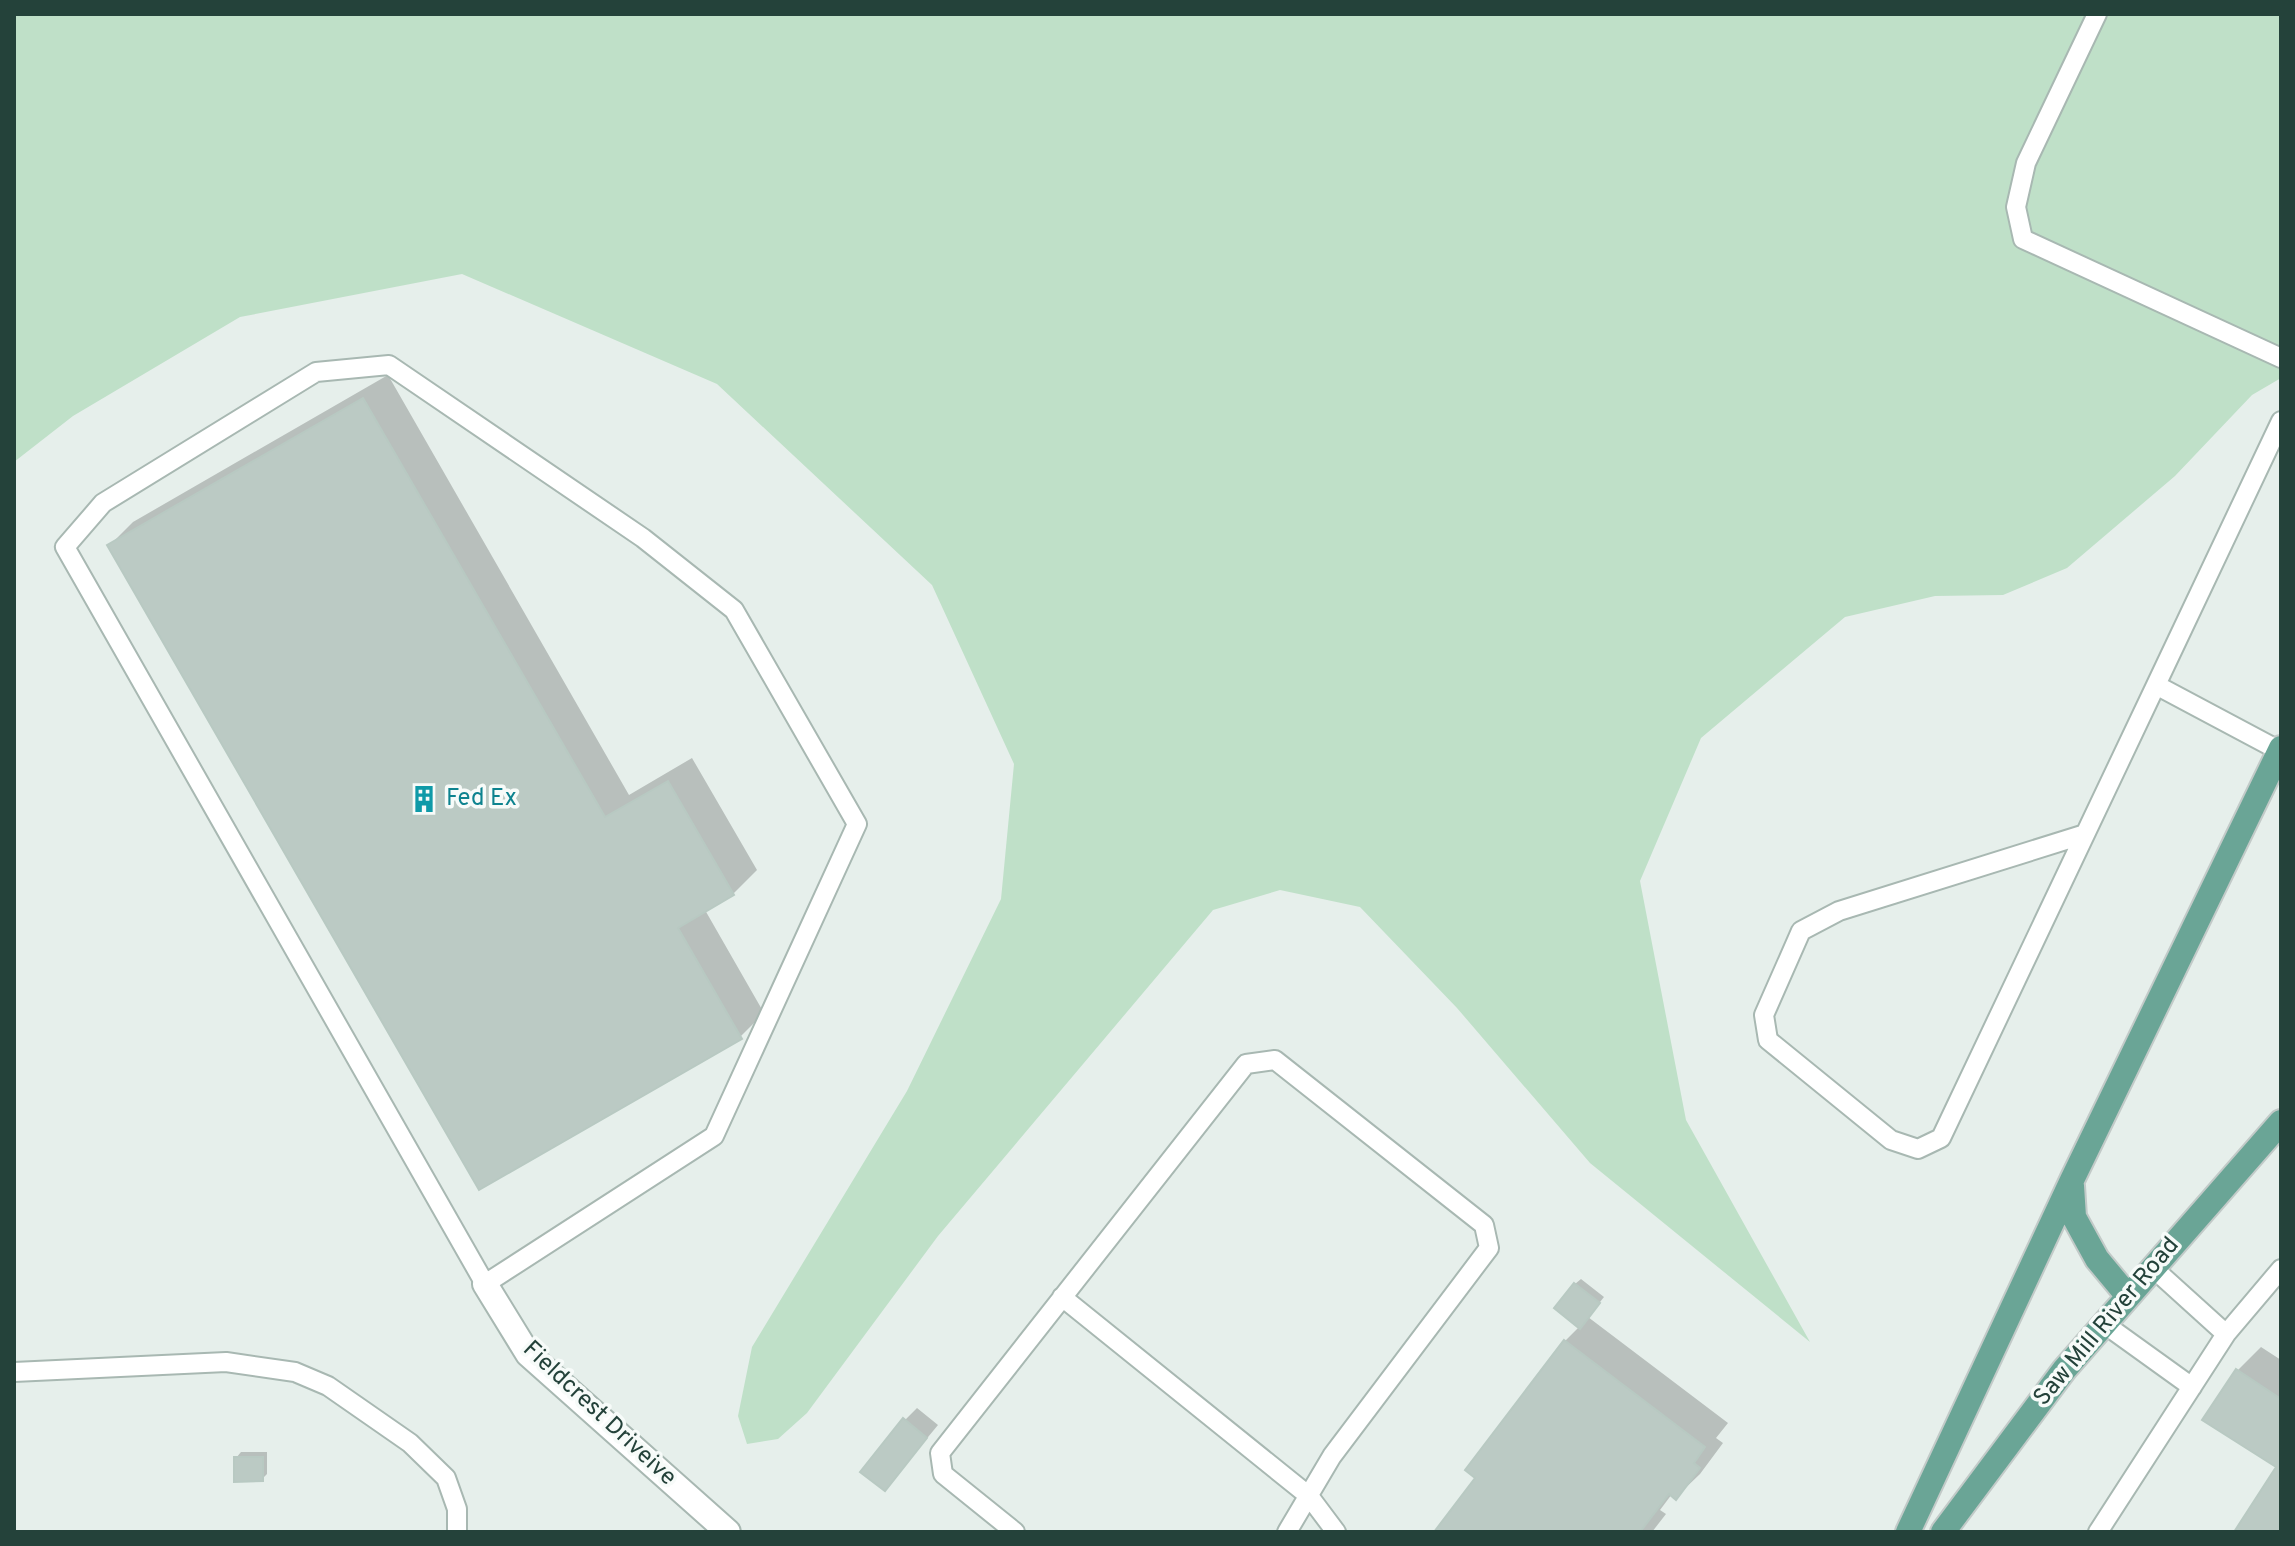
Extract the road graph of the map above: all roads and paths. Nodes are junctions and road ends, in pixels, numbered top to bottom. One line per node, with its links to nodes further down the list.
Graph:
1 (2097, 14): 2 (lane)
2 (2281, 358)
3 (2281, 421): 4 (lane)
4 (2156, 685): 5 (lane); 6 (lane)
5 (2280, 750): 10 (main road)
6 (2085, 834): 6 (lane)
7 (2281, 1122): 9 (main road, Saw Mill River Road)
8 (2281, 1130): 9 (main road)
9 (2241, 1167): 11 (main road, Saw Mill River Road)
10 (2072, 1180): 14 (main road); 26 (main road)
11 (2152, 1267): 14 (main road, Saw Mill River Road); 17 (lane)
12 (2281, 1269): 17 (lane)
13 (485, 1284): 13 (lane); 22 (street, Fieldcrest Driveive)
14 (2127, 1295): 16 (main road, Saw Mill River Road)
15 (1062, 1297): 20 (lane); 20 (lane); 23 (lane)
16 (2103, 1323): 19 (lane); 27 (main road, Saw Mill River Road)
17 (2226, 1334): 19 (lane)
18 (14, 1372): 21 (lane)
19 (2192, 1387): 28 (lane)
20 (1309, 1496): 24 (lane); 25 (lane)
21 (457, 1532)
22 (728, 1532)
23 (1015, 1532)
24 (1287, 1532)
25 (1336, 1532)
26 (1908, 1532)
27 (1943, 1532)
28 (2098, 1532)

